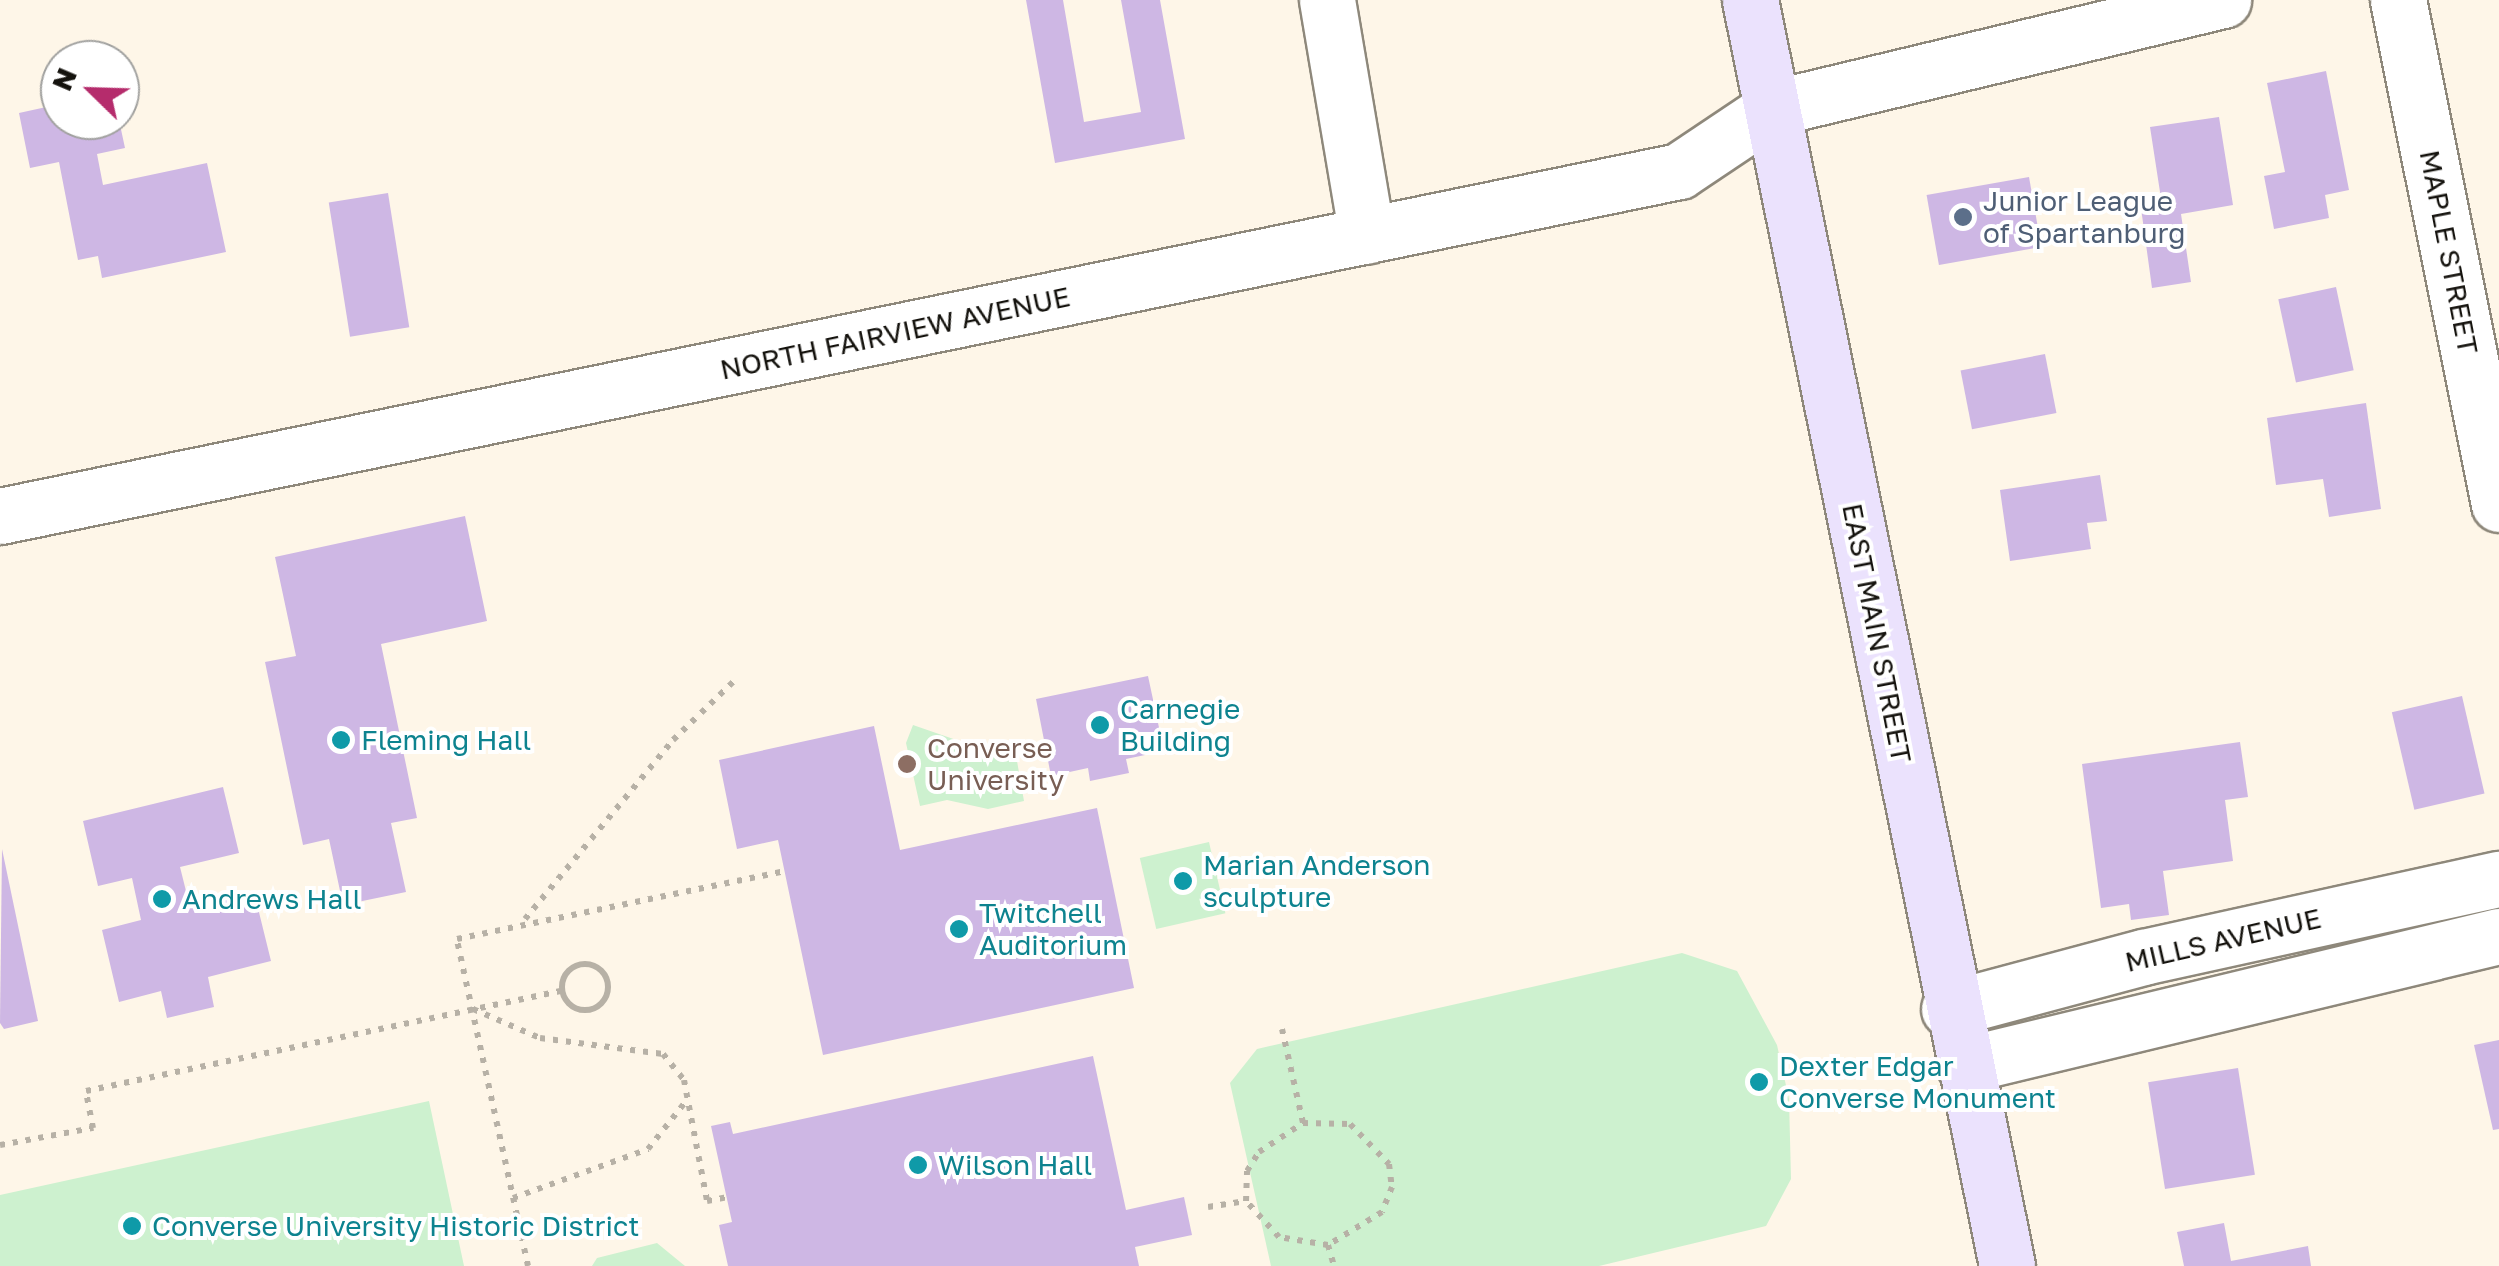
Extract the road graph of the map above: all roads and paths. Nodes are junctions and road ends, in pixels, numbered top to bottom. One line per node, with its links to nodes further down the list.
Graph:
1 (1327, 0): 6 (street)
2 (1750, 0): 5 (main road, EAST MAIN STREET)
3 (2223, 0): 5 (street)
4 (2398, 0): 7 (street, MAPLE STREET)
5 (1773, 108): 6 (street, NORTH FAIRVIEW AVENUE); 16 (main road, EAST MAIN STREET)
6 (1367, 236): 8 (street, NORTH FAIRVIEW AVENUE)
7 (2499, 504)
8 (0, 516)
9 (734, 681): 12 (path)
10 (784, 871): 12 (path)
11 (2499, 879): 16 (street, MILLS AVENUE)
12 (525, 918): 15 (path)
13 (2499, 936): 18 (street)
14 (562, 991): 14 (path); 15 (path)
15 (472, 1008): 19 (path); 21 (path); 23 (path)
16 (1949, 1009): 18 (main road, EAST MAIN STREET)
17 (1282, 1030): 20 (path)
18 (1964, 1065): 29 (main road, EAST MAIN STREET)
19 (688, 1099): 22 (path); 23 (path)
20 (1303, 1123): 24 (path); 26 (path)
21 (0, 1146)
22 (726, 1197)
23 (513, 1198): 27 (path)
24 (1246, 1201): 25 (path); 26 (path)
25 (1208, 1207)
26 (1328, 1245): 28 (path)
27 (528, 1266)
28 (1334, 1266)
29 (2007, 1266)

